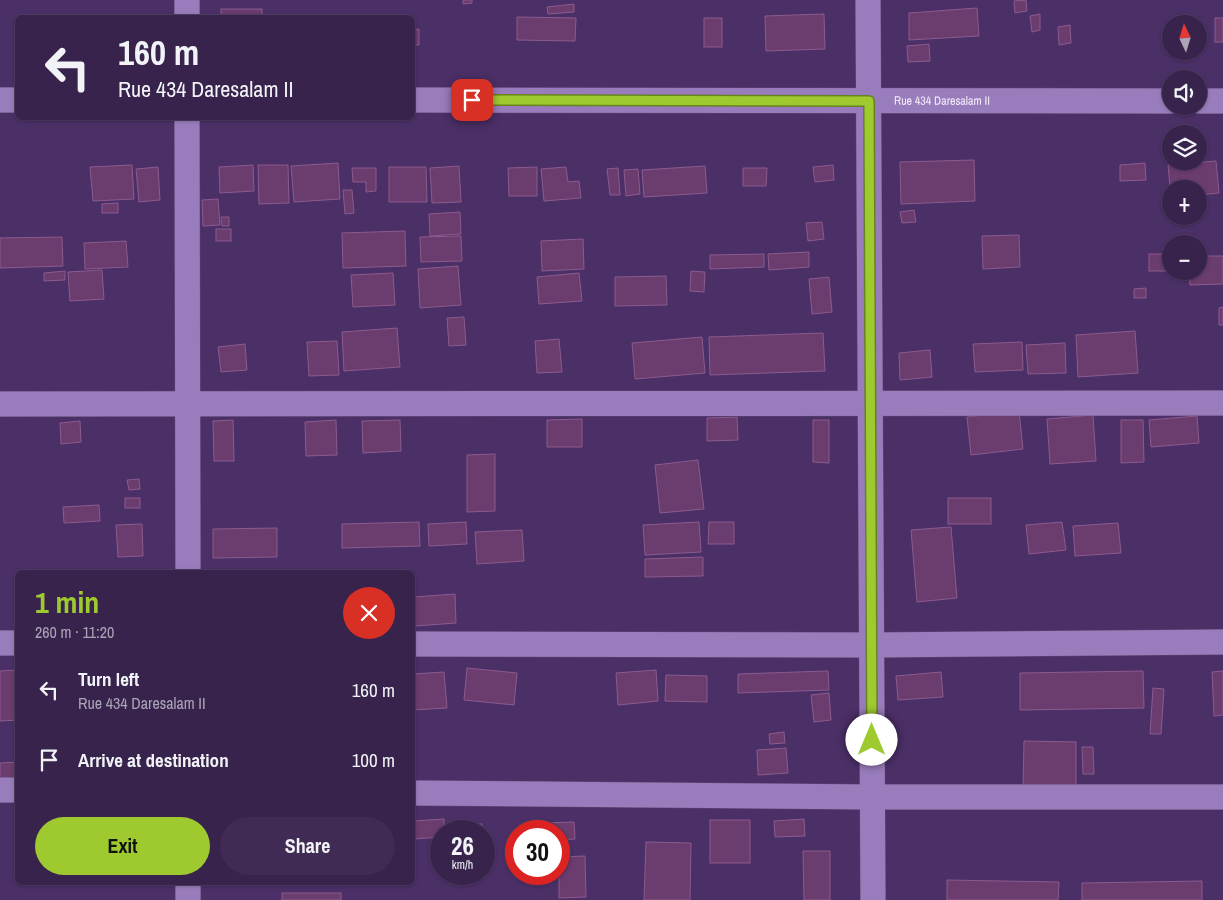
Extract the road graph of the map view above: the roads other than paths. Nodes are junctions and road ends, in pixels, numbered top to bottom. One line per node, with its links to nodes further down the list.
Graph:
1 (187, 0): 3 (street)
2 (868, 0): 7 (street)
3 (187, 15)
4 (0, 100): 5 (street)
5 (15, 100)
6 (415, 100): 7 (street, Rue 434 Daresalam II)
7 (869, 101): 8 (street, Rue 434 Daresalam II); 12 (street)
8 (1162, 101)
9 (1207, 101): 10 (street)
10 (1223, 101)
11 (187, 120): 15 (street)
12 (870, 403): 13 (street); 15 (street); 21 (street)
13 (1223, 403)
14 (0, 404): 15 (street)
15 (188, 404): 16 (street)
16 (188, 570)
17 (1223, 642): 21 (street)
18 (0, 643): 19 (street)
19 (15, 643)
20 (415, 644): 21 (street)
21 (871, 645): 26 (street)
22 (0, 790): 23 (street)
23 (15, 790)
24 (415, 793): 26 (street)
25 (1223, 797): 26 (street)
26 (872, 798): 29 (street)
27 (188, 885): 28 (street)
28 (188, 900)
29 (873, 900)

